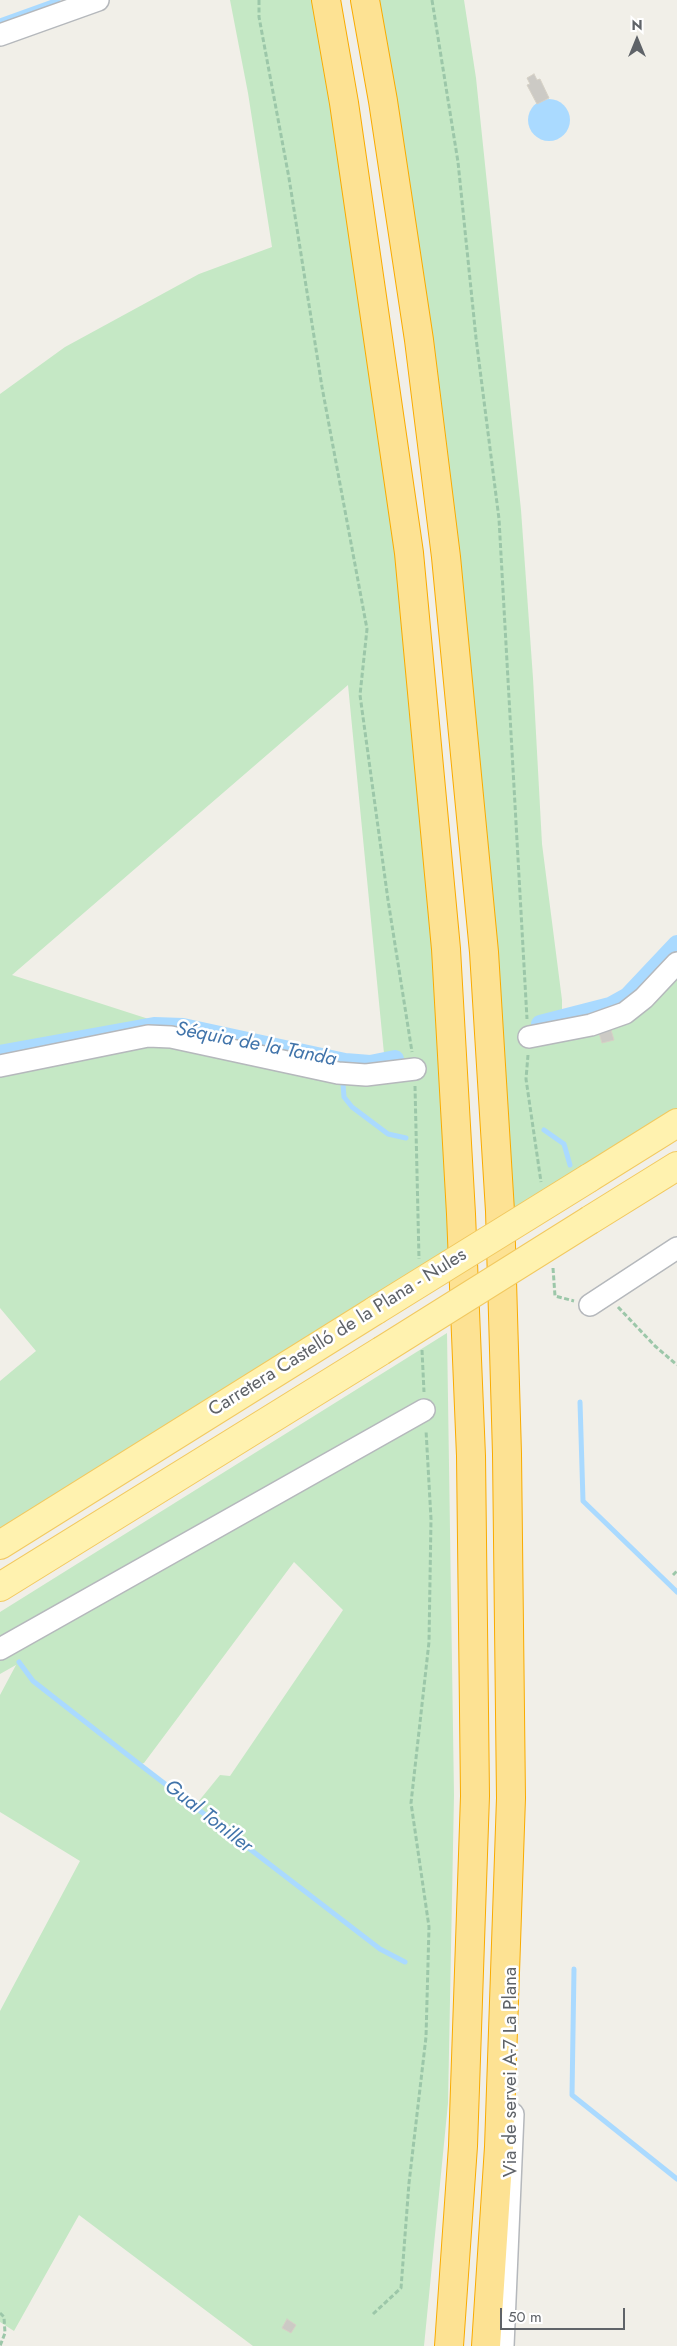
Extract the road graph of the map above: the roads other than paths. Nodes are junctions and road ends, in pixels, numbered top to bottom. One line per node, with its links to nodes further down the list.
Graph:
1 (98, 0): 4 (street)
2 (326, 0): 18 (highway)
3 (365, 0): 17 (highway)
4 (0, 35)
5 (677, 963): 6 (street)
6 (529, 1037)
7 (0, 1066): 8 (street)
8 (415, 1069)
9 (677, 1123): 14 (main road, Carretera Castelló de la Plana - Nules, bridge)
10 (677, 1166): 15 (main road, Carretera Castelló de la Plana - Nules, bridge)
11 (677, 1248): 12 (street)
12 (597, 1300)
13 (424, 1410): 16 (street)
14 (0, 1545)
15 (0, 1587)
16 (0, 1649)
17 (511, 1798): 21 (highway); 22 (street, Via de servei A-7 La Plana)
18 (463, 2146): 19 (street); 20 (highway)
19 (440, 2346)
20 (449, 2346)
21 (486, 2346)
22 (503, 2346)

